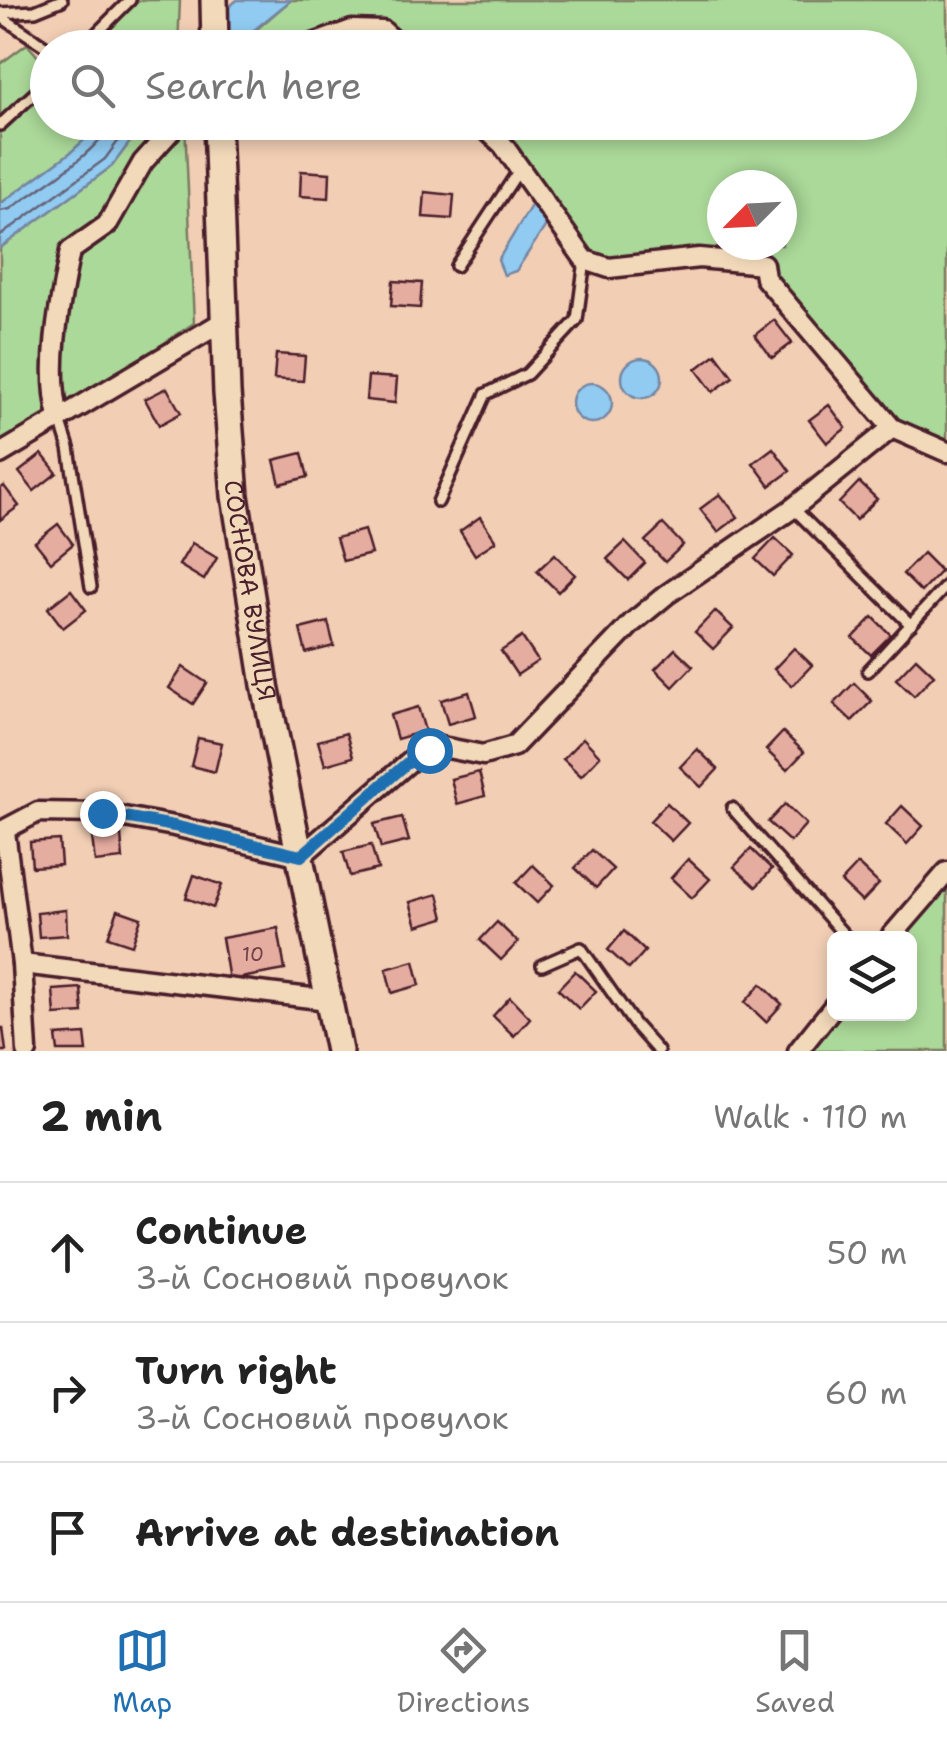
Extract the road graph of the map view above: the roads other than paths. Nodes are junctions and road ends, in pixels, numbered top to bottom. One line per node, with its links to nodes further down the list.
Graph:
1 (62, 0): 4 (lane)
2 (130, 0): 5 (lane)
3 (214, 0): 6 (street)
4 (0, 14): 9 (lane)
5 (100, 30)
6 (215, 30)
7 (352, 30): 8 (street)
8 (383, 30)
9 (30, 35)
10 (30, 98): 11 (lane)
11 (0, 125)
12 (162, 140): 19 (street)
13 (218, 140): 18 (street, СОСНОВА ВУЛИЦЯ)
14 (498, 140): 15 (street)
15 (520, 168): 16 (street); 17 (lane)
16 (585, 260): 20 (street); 23 (lane)
17 (456, 266)
18 (224, 321): 19 (street); 31 (street, СОСНОВА ВУЛИЦЯ)
19 (59, 417): 22 (street); 26 (lane)
20 (892, 428): 21 (street); 24 (street)
21 (947, 452)
22 (0, 454)
23 (438, 502)
24 (792, 508): 27 (lane); 31 (street)
25 (947, 585): 27 (lane)
26 (91, 587)
27 (911, 625): 28 (lane)
28 (868, 671)
29 (732, 808): 33 (lane)
30 (3, 832): 31 (street); 35 (street)
31 (301, 856): 37 (street, СОСНОВА ВУЛИЦЯ)
32 (947, 872): 34 (street)
33 (840, 931)
34 (896, 931)
35 (22, 964): 37 (street); 39 (street)
36 (542, 965): 41 (lane)
37 (328, 1000): 40 (street, СОСНОВА ВУЛИЦЯ)
38 (827, 1015): 42 (street)
39 (28, 1051)
40 (340, 1051)
41 (658, 1051)
42 (798, 1051)

